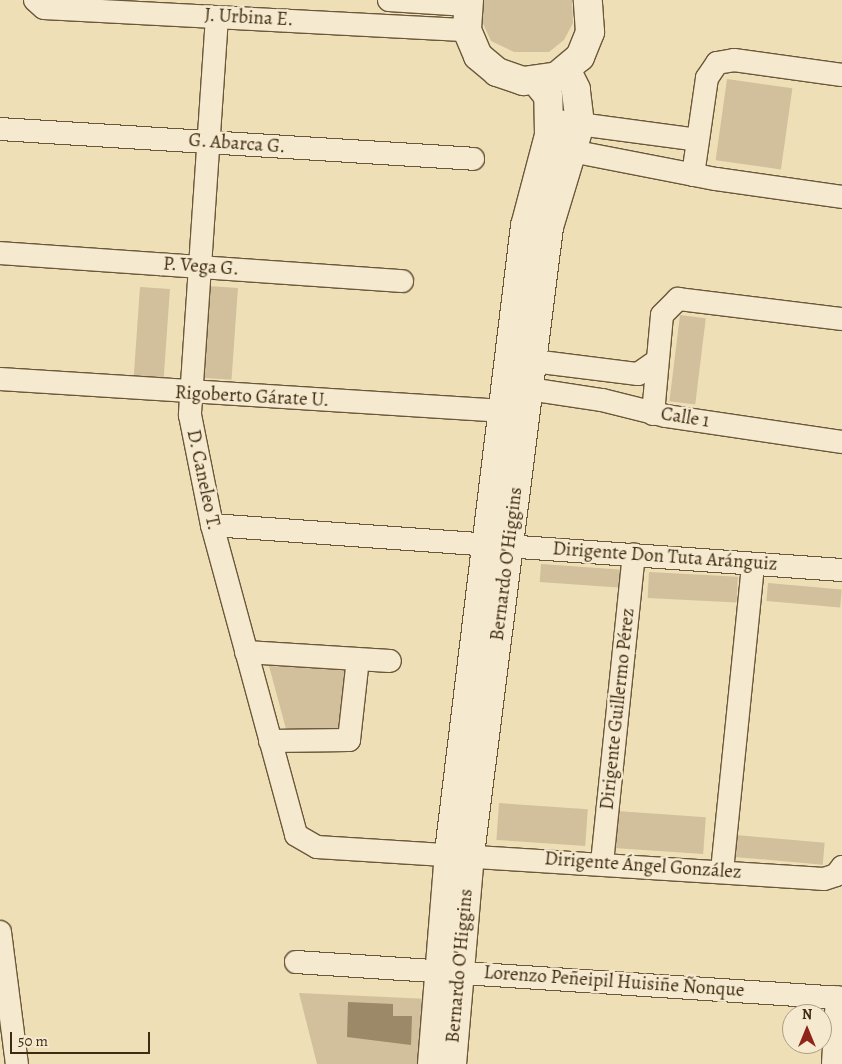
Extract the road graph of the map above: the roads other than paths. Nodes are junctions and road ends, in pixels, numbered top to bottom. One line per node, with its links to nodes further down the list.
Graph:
1 (35, 0): 5 (street, J. Urbina E.)
2 (389, 0): 4 (street)
3 (588, 0): 6 (street)
4 (468, 12): 5 (street, J. Urbina E.); 8 (street)
5 (216, 17): 13 (street, D. Caneleo T.)
6 (567, 71): 8 (street); 9 (street, Bernardo O'Higgins)
7 (842, 75): 12 (street)
8 (536, 81): 11 (street, Bernardo O'Higgins)
9 (580, 124): 11 (street); 12 (street); 14 (street, Bernardo O'Higgins)
10 (0, 129): 13 (street, G. Abarca G.)
11 (547, 133): 14 (street); 27 (street, Bernardo O'Higgins)
12 (698, 140): 16 (street)
13 (209, 141): 15 (street, G. Abarca G.); 19 (street, D. Caneleo T.)
14 (574, 151): 16 (street); 22 (street, Bernardo O'Higgins)
15 (474, 159)
16 (693, 175): 17 (street)
17 (842, 197)
18 (0, 252): 19 (street, P. Vega G.)
19 (202, 266): 20 (street, P. Vega G.); 26 (street, D. Caneleo T.)
20 (402, 281)
21 (842, 319): 23 (street)
22 (533, 361): 23 (street); 25 (street, Bernardo O'Higgins)
23 (656, 362): 28 (street)
24 (0, 379): 26 (street, Rigoberto Gárate U.)
25 (530, 389): 28 (street, Calle 1); 31 (street, Bernardo O'Higgins)
26 (194, 393): 27 (street, Rigoberto Gárate U.); 30 (street, D. Caneleo T.)
27 (505, 412): 31 (street, Bernardo O'Higgins)
28 (653, 414): 29 (street, Calle 1)
29 (842, 442)
30 (212, 525): 31 (street, Dirigente Don Tuta Aránguiz); 35 (street, D. Caneleo T.)
31 (499, 545): 32 (street, Dirigente Don Tuta Aránguiz); 40 (street, Bernardo O'Higgins)
32 (634, 555): 33 (street, Dirigente Don Tuta Aránguiz); 41 (street, Dirigente Guillermo Pérez)
33 (752, 565): 34 (street, Dirigente Don Tuta Aránguiz); 42 (street)
34 (842, 570)
35 (246, 652): 36 (street); 38 (street, D. Caneleo T.)
36 (358, 659): 37 (street); 38 (street)
37 (390, 661)
38 (270, 741): 39 (street, D. Caneleo T.)
39 (302, 841): 40 (street, Dirigente Ángel González)
40 (460, 853): 41 (street, Dirigente Ángel González); 46 (street, Bernardo O'Higgins)
41 (602, 863): 42 (street, Dirigente Ángel González)
42 (722, 871): 43 (street, Dirigente Ángel González)
43 (839, 871)
44 (0, 932): 48 (street)
45 (296, 962): 46 (street, Lorenzo Peñeipil Huisiñe Ñonque)
46 (448, 972): 47 (street, Lorenzo Peñeipil Huisiñe Ñonque); 49 (street, Bernardo O'Higgins); 50 (street, Bernardo O'Higgins)
47 (840, 997): 51 (street)
48 (16, 1064)
49 (432, 1064)
50 (452, 1064)
51 (832, 1064)

